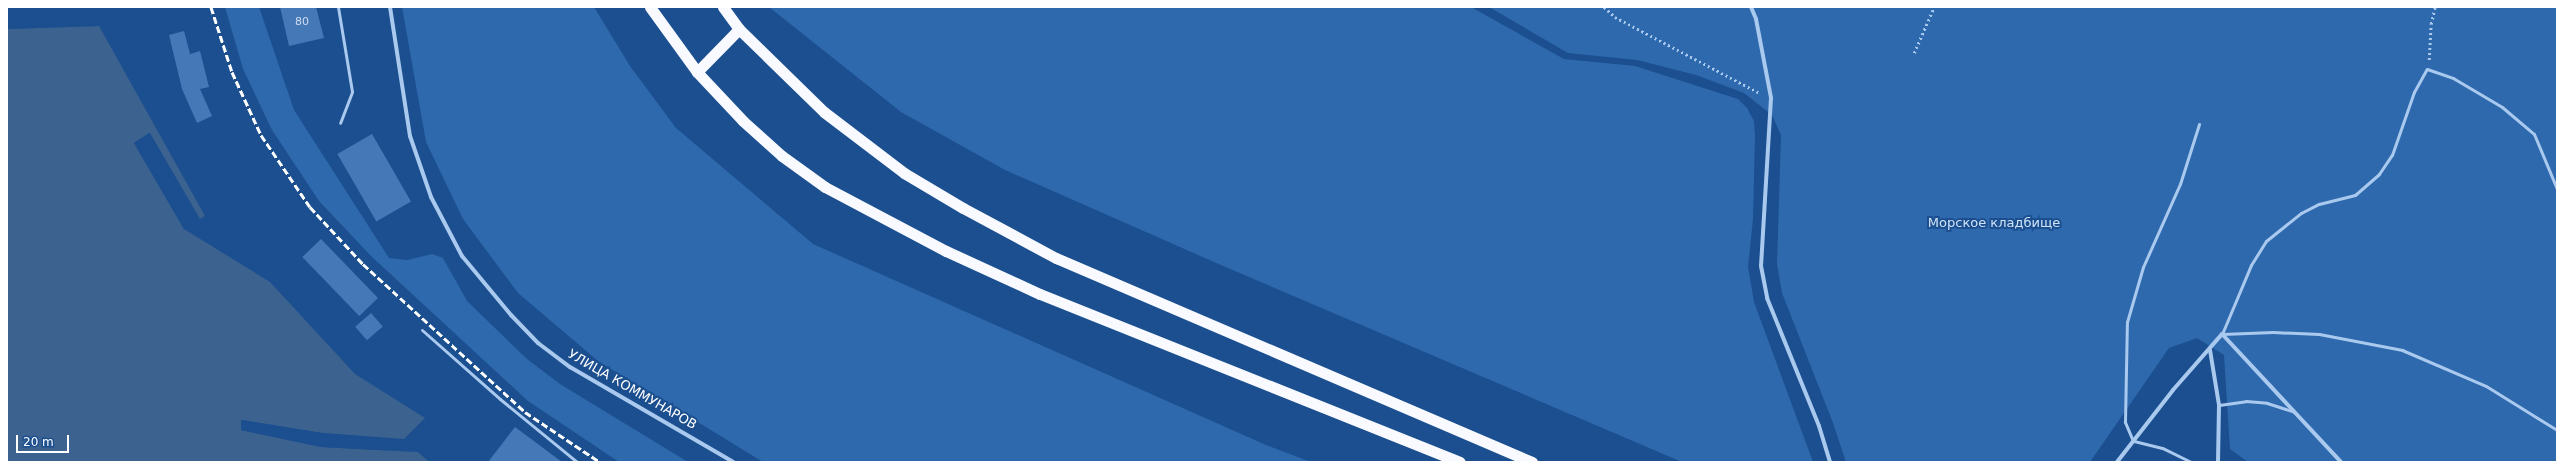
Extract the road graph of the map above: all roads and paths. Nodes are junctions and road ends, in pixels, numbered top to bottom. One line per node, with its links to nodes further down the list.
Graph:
1 (338, 7): 14 (lane)
2 (390, 7): 26 (street, УЛИЦА КОММУНАРОВ)
3 (650, 7): 12 (highway)
4 (723, 7): 9 (highway)
5 (1604, 7): 13 (path)
6 (1751, 7): 13 (street)
7 (1934, 7): 11 (path)
8 (2434, 7): 10 (path)
9 (739, 29): 12 (highway); 28 (highway)
10 (2430, 47)
11 (1914, 53)
12 (697, 72): 24 (highway)
13 (1771, 98): 29 (street)
14 (340, 123)
15 (2199, 124): 23 (lane)
16 (2557, 189): 18 (lane)
17 (422, 330): 25 (lane)
18 (2222, 334): 19 (street); 21 (street); 22 (lane)
19 (2210, 350): 20 (street); 23 (street)
20 (2219, 404): 21 (lane); 32 (street)
21 (2296, 412): 33 (street)
22 (2557, 430)
23 (2133, 441): 30 (street); 31 (lane)
24 (1442, 458): 27 (highway)
25 (577, 462)
26 (733, 462)
27 (1460, 462)
28 (1532, 462)
29 (1830, 462)
30 (2117, 462)
31 (2191, 462)
32 (2218, 462)
33 (2341, 462)

